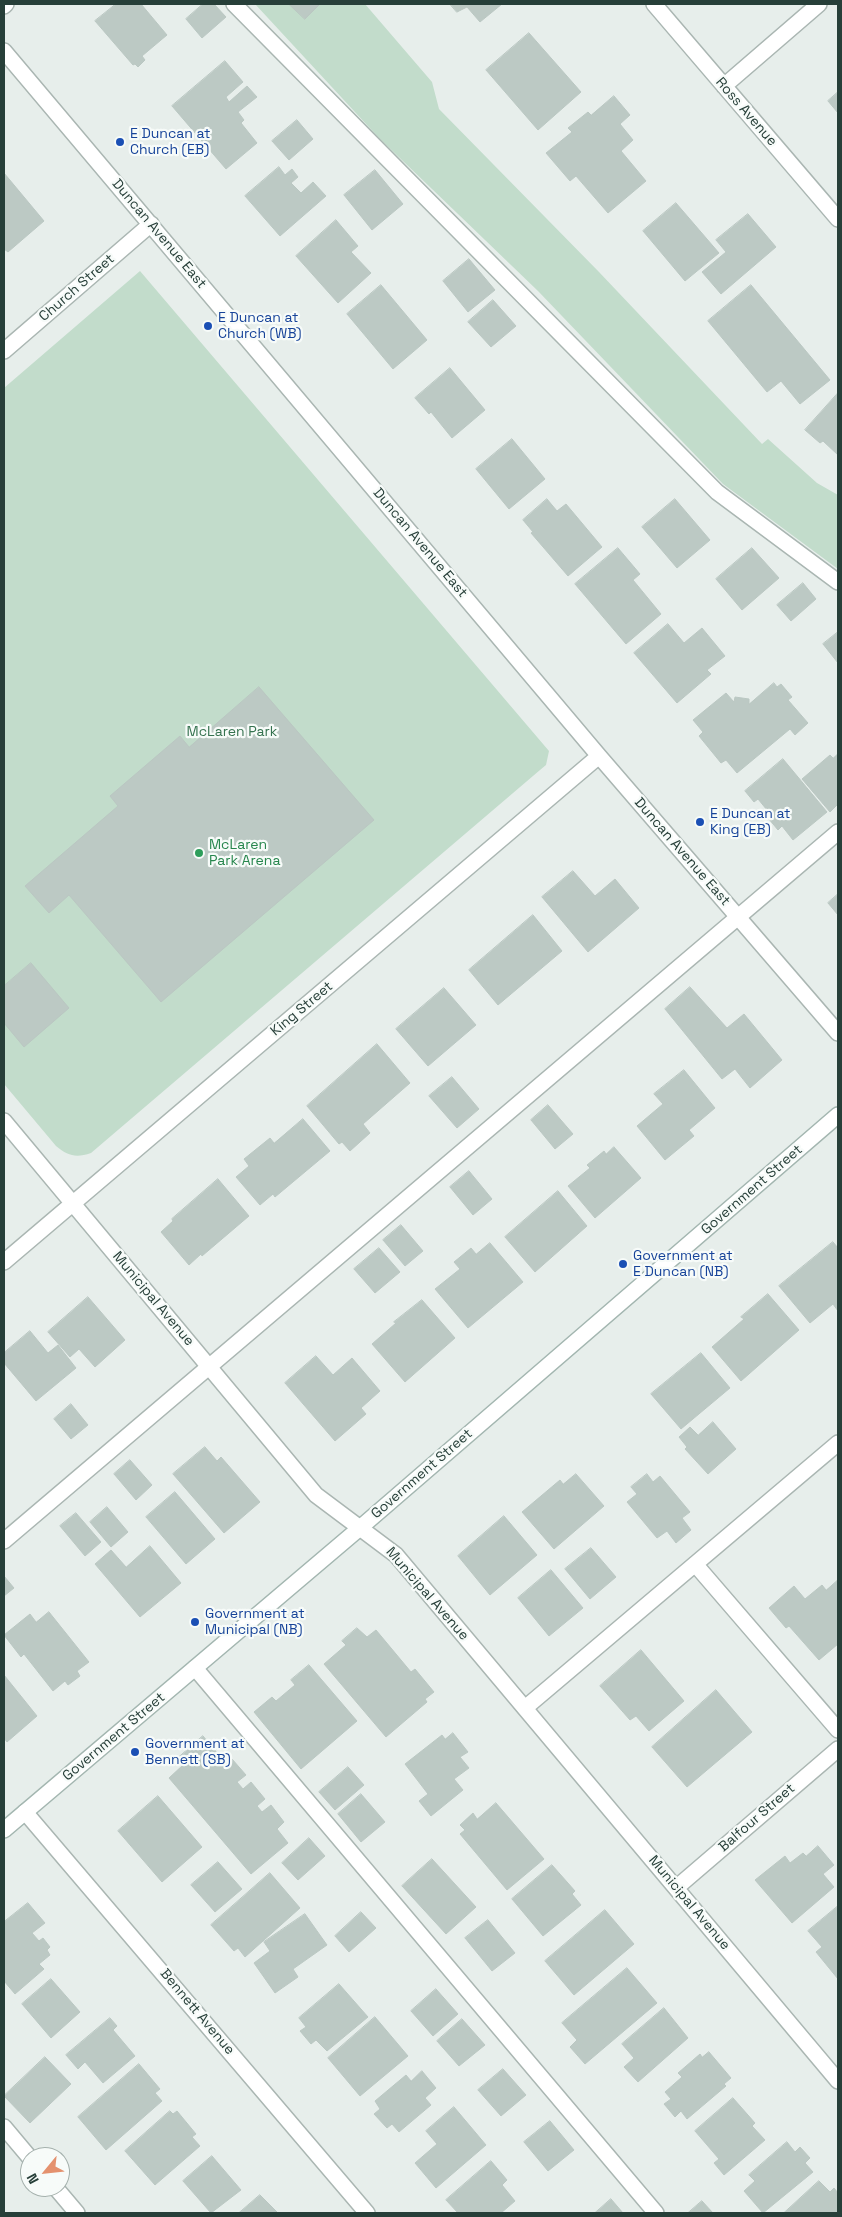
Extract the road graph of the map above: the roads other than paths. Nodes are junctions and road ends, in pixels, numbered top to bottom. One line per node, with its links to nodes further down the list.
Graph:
1 (234, 4): 9 (street)
2 (654, 4): 5 (street, Ross Avenue)
3 (820, 4): 5 (street)
4 (4, 51): 7 (street, Duncan Avenue East)
5 (724, 86): 6 (street, Ross Avenue)
6 (838, 219)
7 (151, 224): 8 (street, Church Street); 10 (street, Duncan Avenue East)
8 (4, 351)
9 (838, 582)
10 (599, 756): 12 (street, Duncan Avenue East); 16 (street, King Street)
11 (838, 832): 12 (street)
12 (739, 916): 13 (street, Duncan Avenue East); 18 (street)
13 (838, 1033)
14 (838, 1115): 20 (street, Government Street)
15 (4, 1121): 16 (street, Municipal Avenue)
16 (73, 1204): 17 (street, King Street); 18 (street, Municipal Avenue)
17 (4, 1262)
18 (208, 1366): 20 (street, Municipal Avenue); 21 (street)
19 (838, 1443): 22 (street)
20 (361, 1527): 23 (street, Government Street); 24 (street, Municipal Avenue)
21 (4, 1541)
22 (695, 1564): 24 (street); 25 (street)
23 (195, 1668): 27 (street, Government Street); 36 (street)
24 (525, 1708): 29 (street, Municipal Avenue)
25 (838, 1730)
26 (838, 1749): 29 (street, Balfour Street)
27 (25, 1812): 28 (street, Government Street); 35 (street, Bennett Avenue)
28 (4, 1830)
29 (676, 1888): 30 (street, Municipal Avenue)
30 (838, 2081)
31 (4, 2127): 32 (street)
32 (21, 2147)
33 (63, 2197): 34 (street)
34 (77, 2213)
35 (367, 2213)
36 (656, 2213)

